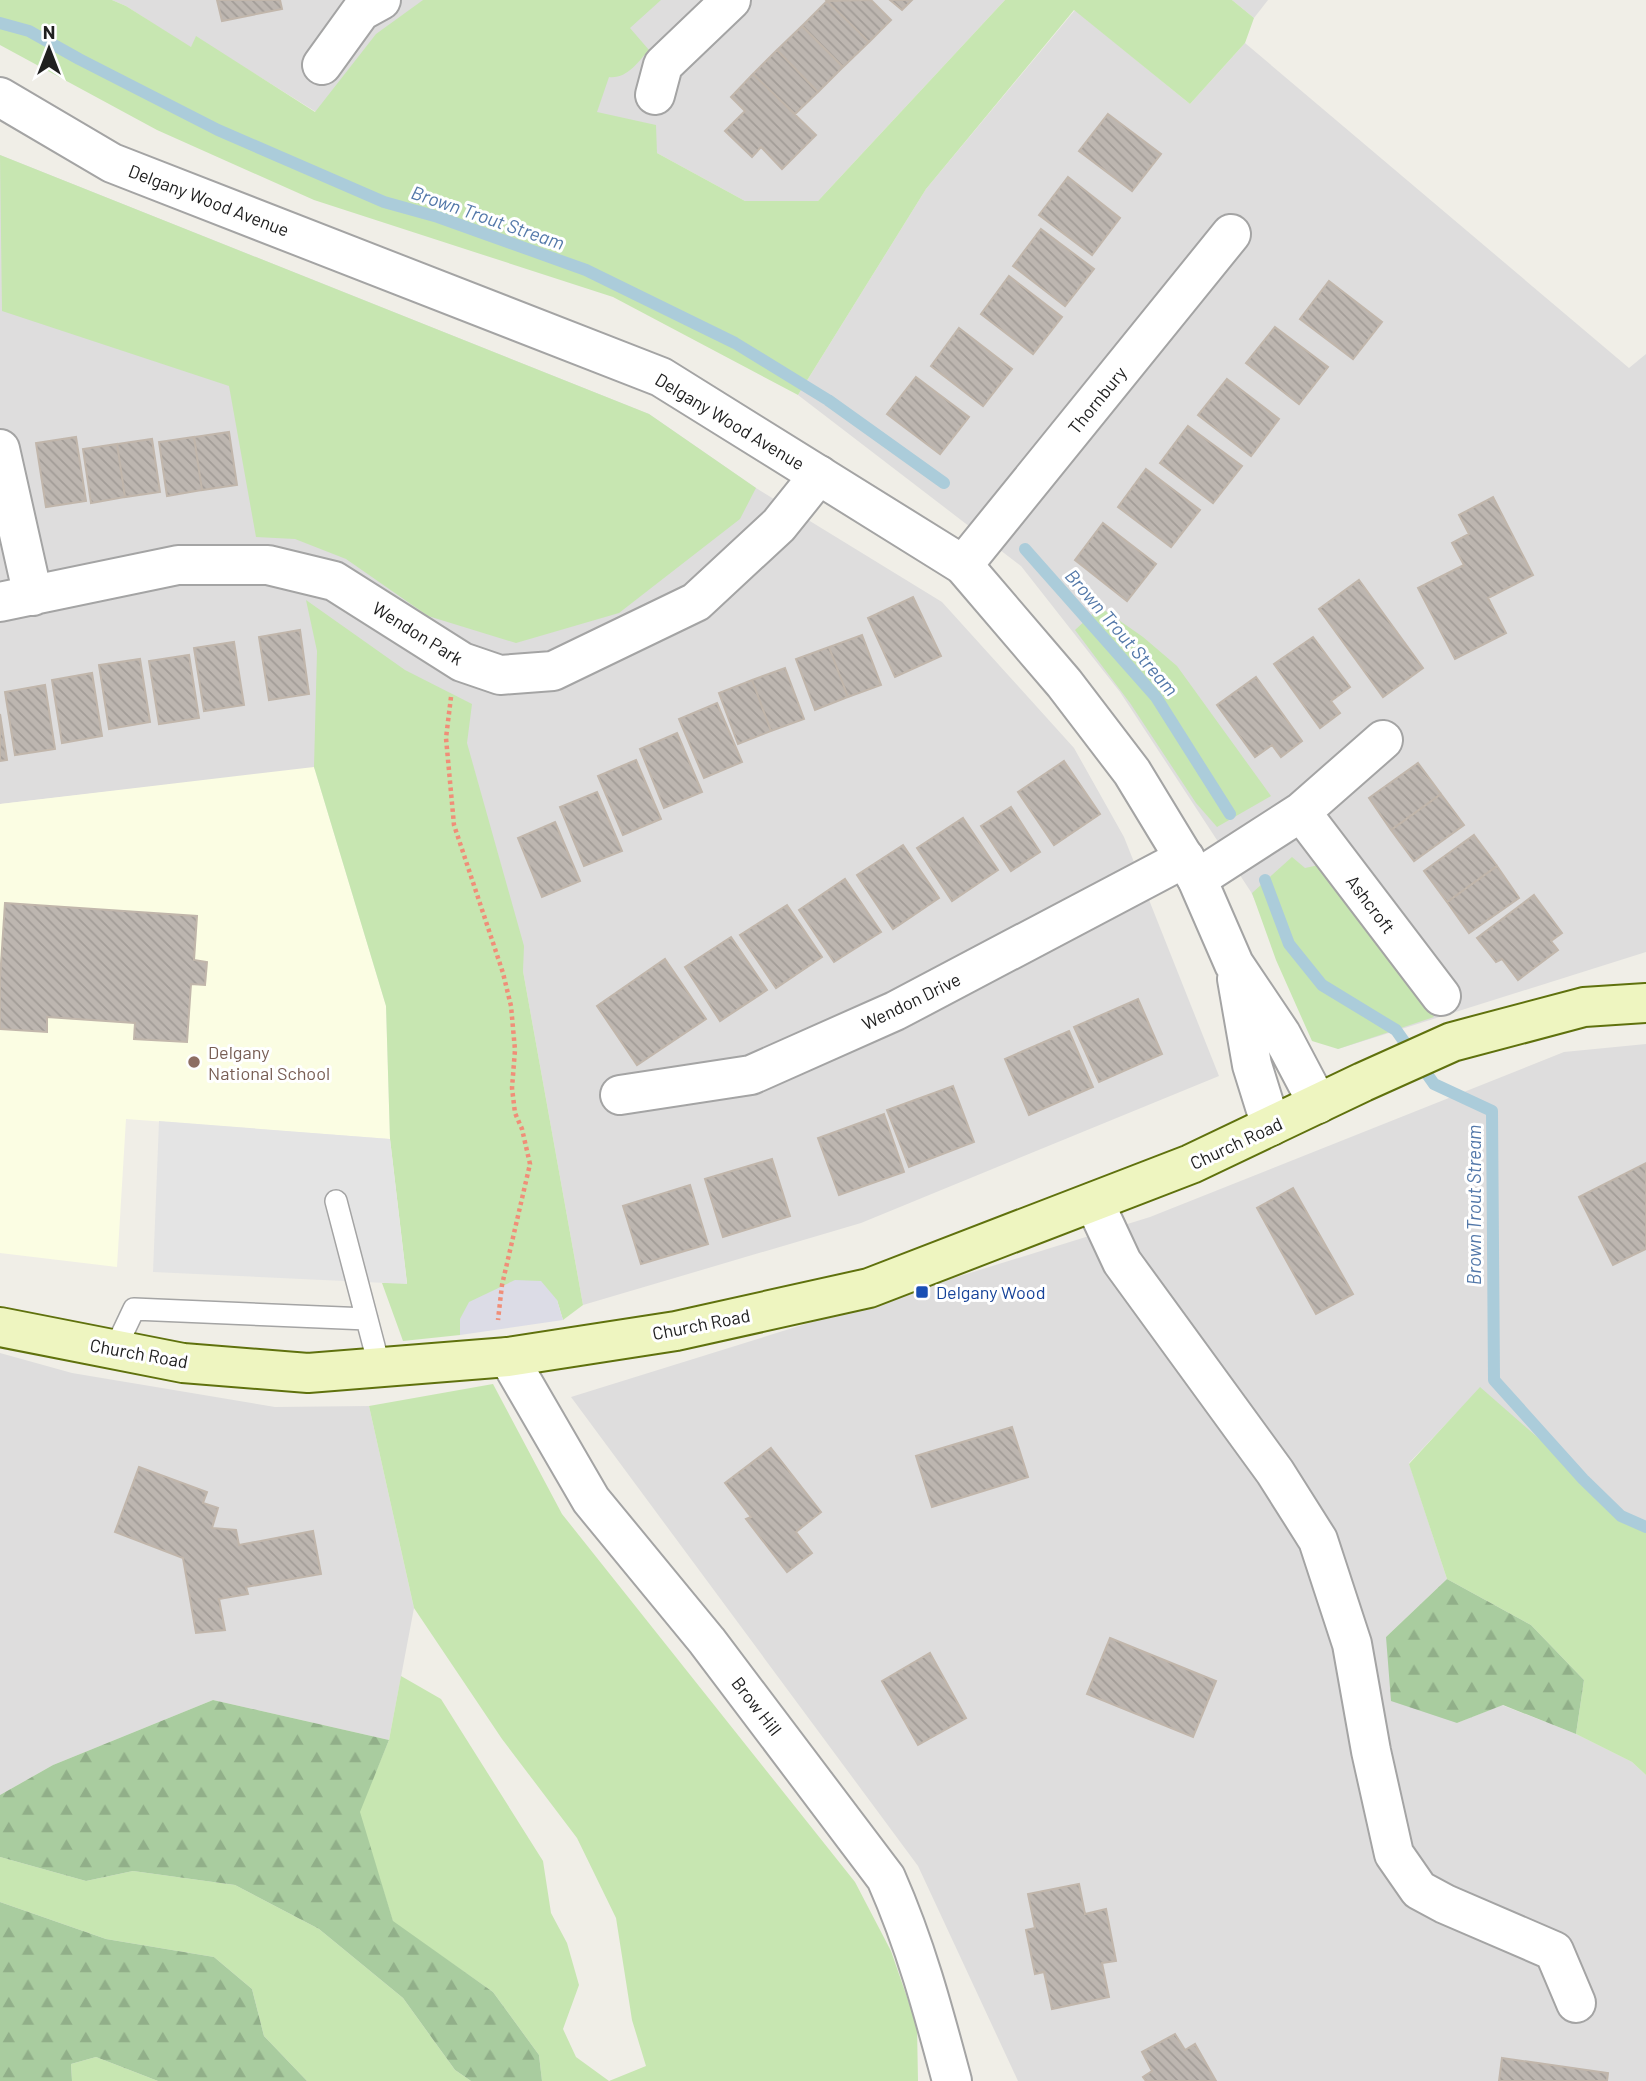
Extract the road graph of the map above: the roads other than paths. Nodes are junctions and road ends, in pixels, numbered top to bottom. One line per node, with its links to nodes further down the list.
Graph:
1 (731, 0): 4 (street)
2 (367, 4): 3 (street)
3 (322, 65)
4 (655, 95)
5 (0, 97): 8 (street, Delgany Wood Avenue)
6 (1231, 234): 9 (street, Thornbury)
7 (0, 449): 10 (street)
8 (819, 475): 9 (street, Delgany Wood Avenue); 10 (street, Wendon Park)
9 (963, 565): 13 (street, Delgany Wood Avenue)
10 (16, 599)
11 (1383, 740): 12 (street)
12 (1301, 812): 13 (street); 15 (street, Ashcroft)
13 (1191, 868): 14 (street, Delgany Wood Avenue); 17 (street, Wendon Drive)
14 (1234, 964): 18 (street, Delgany Wood Avenue); 19 (street, Delgany Wood Avenue)
15 (1441, 996)
16 (1646, 1003): 18 (main road, Church Road)
17 (620, 1095)
18 (1318, 1104): 19 (main road, Church Road)
19 (1271, 1126): 21 (main road, Church Road)
20 (336, 1200): 22 (lane)
21 (1094, 1202): 25 (main road, Church Road); 27 (street)
22 (367, 1319): 24 (lane); 26 (lane)
23 (0, 1327): 24 (main road, Church Road)
24 (115, 1349): 26 (main road, Church Road)
25 (508, 1357): 26 (main road, Church Road); 28 (street, Brow Hill)
26 (380, 1369)
27 (1576, 2003)
28 (952, 2081)

